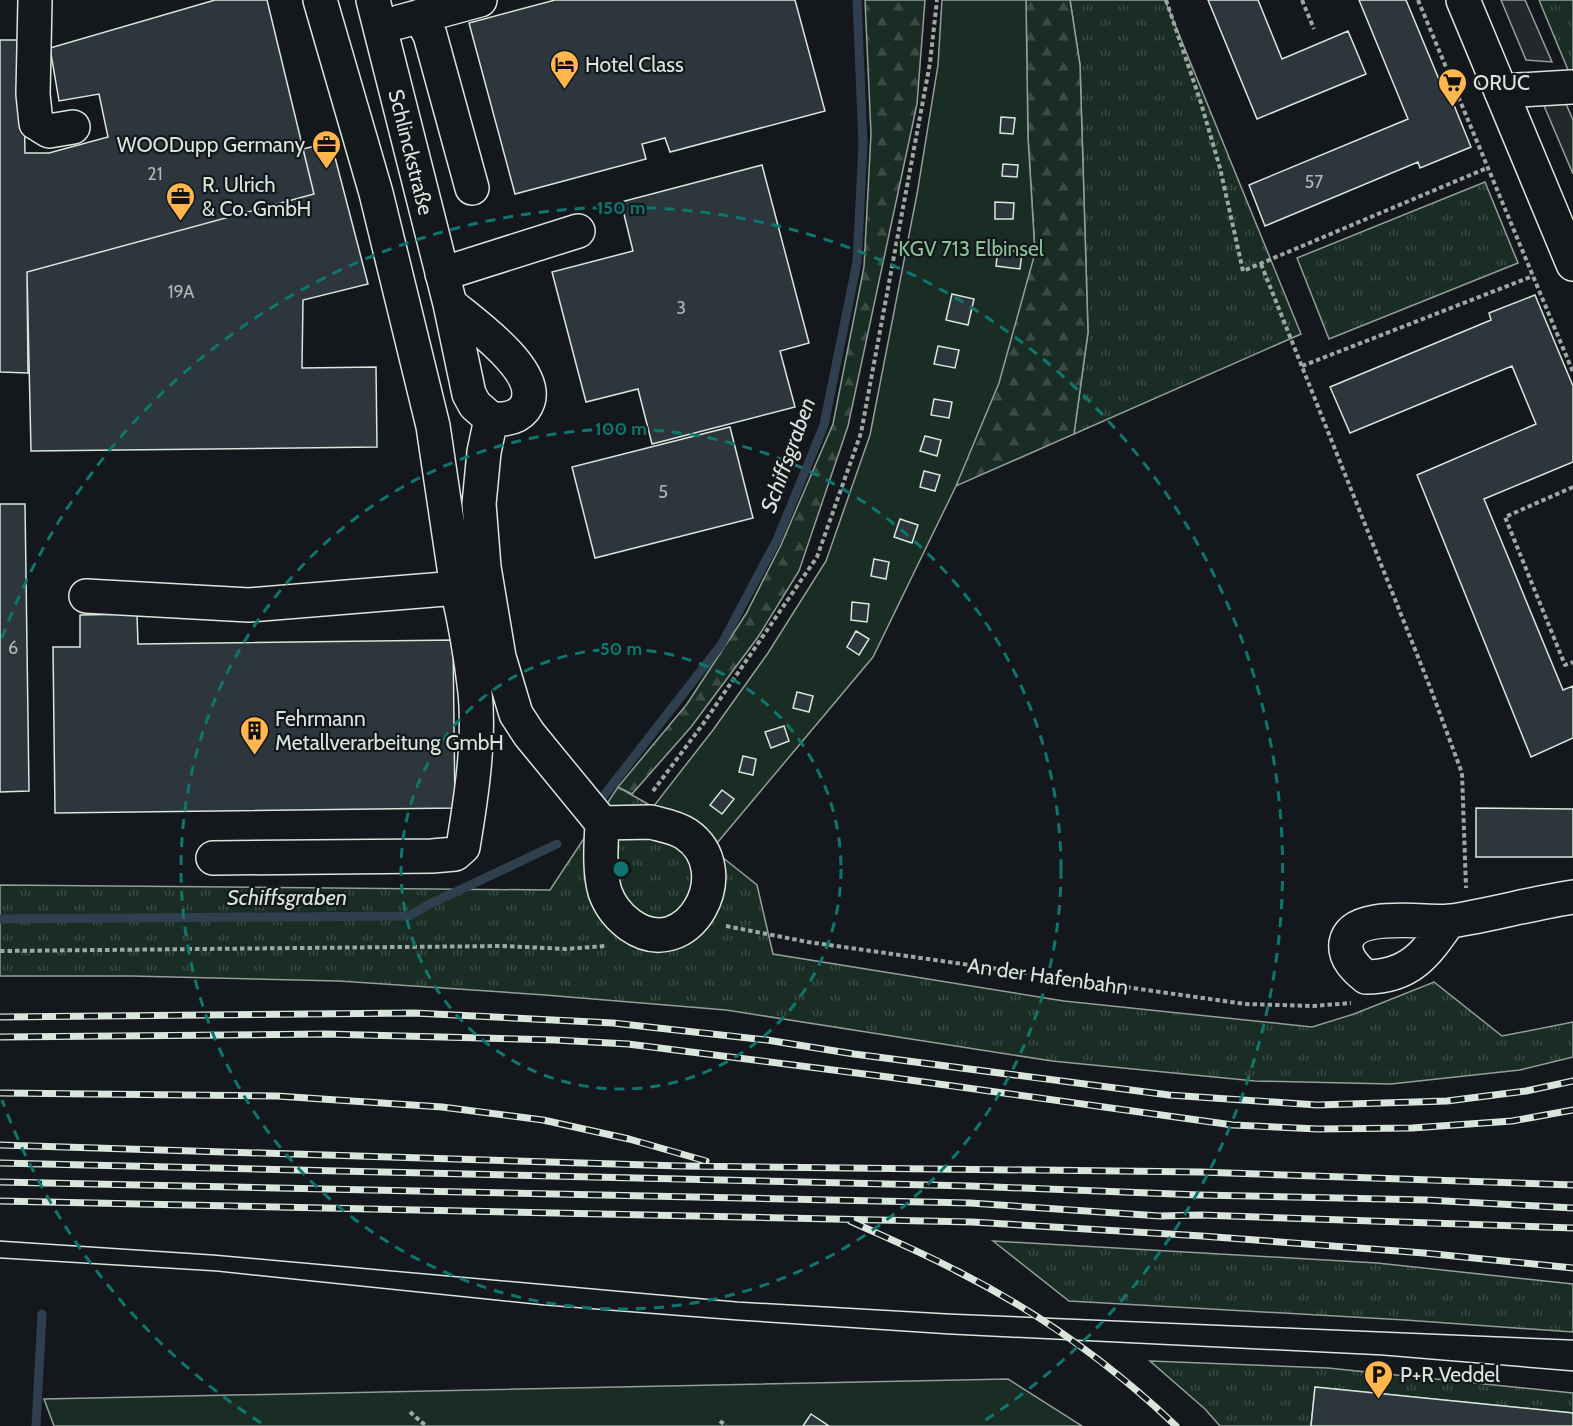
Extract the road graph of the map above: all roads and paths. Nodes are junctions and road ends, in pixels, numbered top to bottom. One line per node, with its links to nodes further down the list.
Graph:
1 (35, 0): 14 (street)
2 (320, 0): 26 (street)
3 (480, 0): 10 (street)
4 (937, 0): 29 (path)
5 (1166, 0): 18 (path)
6 (1302, 0): 11 (path)
7 (1419, 0): 15 (path)
8 (1463, 0): 13 (street)
9 (376, 14): 10 (street); 21 (street, Schlinckstraße)
10 (420, 16): 16 (street)
11 (1314, 29)
12 (1570, 87): 13 (street)
13 (1502, 91): 19 (street)
14 (74, 127)
15 (1487, 168): 18 (path); 20 (path)
16 (472, 188)
17 (578, 231): 21 (street)
18 (1261, 264): 22 (path)
19 (1573, 264)
20 (1533, 276): 22 (path); 23 (path)
21 (446, 289): 24 (street, Schlinckstraße); 24 (street)
22 (1302, 366): 34 (path)
23 (1573, 372)
24 (490, 419): 30 (street)
25 (1573, 487): 28 (path)
26 (457, 588): 27 (street); 31 (street)
27 (86, 596)
28 (1573, 662)
29 (636, 822): 30 (street); 33 (street)
30 (602, 824): 35 (street)
31 (213, 858)
32 (1573, 897): 34 (street)
33 (697, 915): 35 (street); 37 (path, An der Hafenbahn)
34 (1458, 920)
35 (638, 931): 36 (path)
36 (0, 951)
37 (1353, 1003)
38 (410, 1412): 40 (path)
39 (720, 1421): 41 (path)
40 (426, 1426)
41 (726, 1426)

